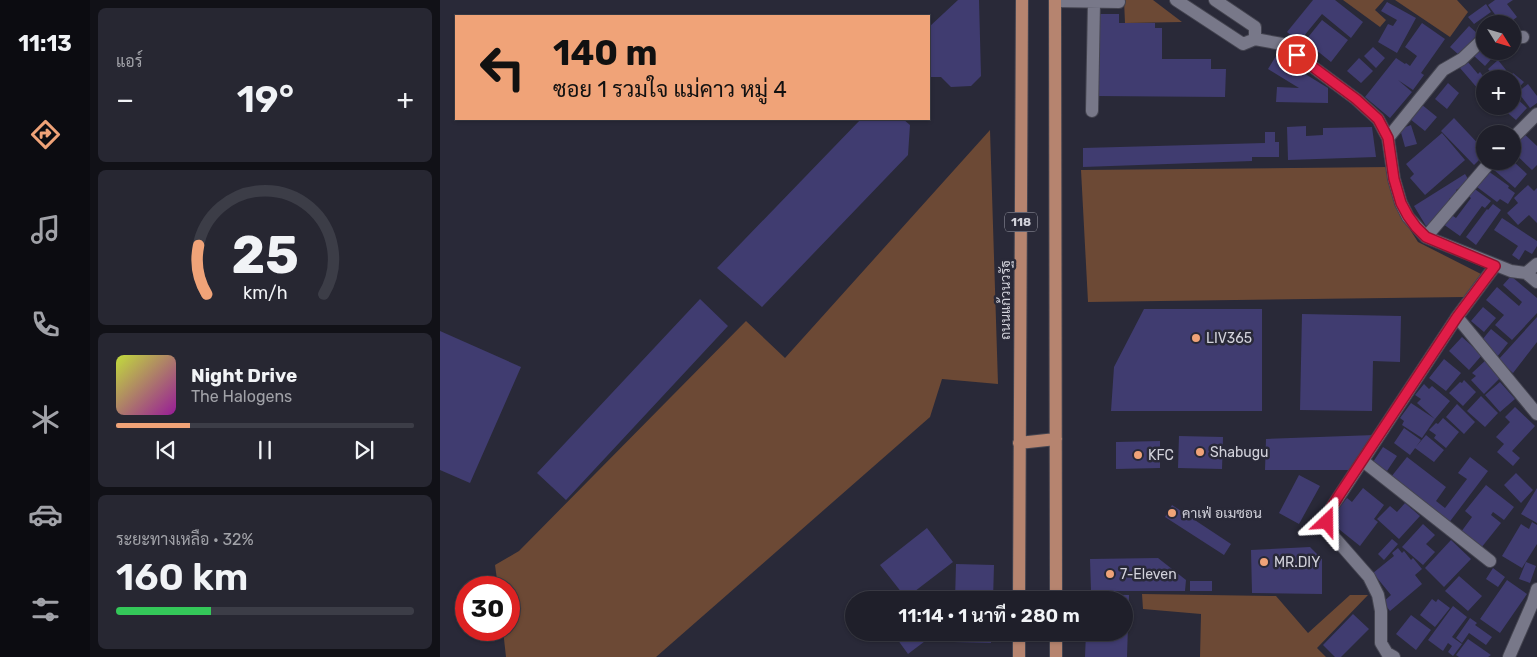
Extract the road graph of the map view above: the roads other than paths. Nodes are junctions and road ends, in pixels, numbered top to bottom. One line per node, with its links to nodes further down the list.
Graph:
1 (1022, 0): 22 (main road, ถนนแก้วนวรัฐ / 118)
2 (1055, 0): 5 (street); 21 (main road, 118)
3 (1176, 0): 7 (street)
4 (1215, 0): 7 (street)
5 (1094, 2): 6 (street); 9 (street)
6 (1119, 2)
7 (1255, 39): 12 (street)
8 (1476, 46): 12 (street)
9 (1092, 111)
10 (1537, 114): 11 (street)
11 (1521, 130)
12 (1388, 138): 14 (street)
13 (1483, 170): 14 (street)
14 (1426, 237): 16 (street)
15 (1537, 264): 17 (street)
16 (1495, 266): 17 (street); 19 (street)
17 (1526, 273): 18 (street)
18 (1537, 282)
19 (1457, 317): 20 (street); 23 (street)
20 (1537, 414)
21 (1056, 439): 22 (main road); 27 (main road, 118)
22 (1020, 443): 26 (main road, ถนนแก้วนวรัฐ / 118)
23 (1363, 461): 24 (street); 32 (street)
24 (1490, 561)
25 (1537, 589): 33 (street)
26 (1019, 591)
27 (1056, 591)
28 (1019, 641): 30 (main road)
29 (1056, 641): 31 (main road)
30 (1019, 657)
31 (1056, 657)
32 (1394, 657)
33 (1509, 657)

